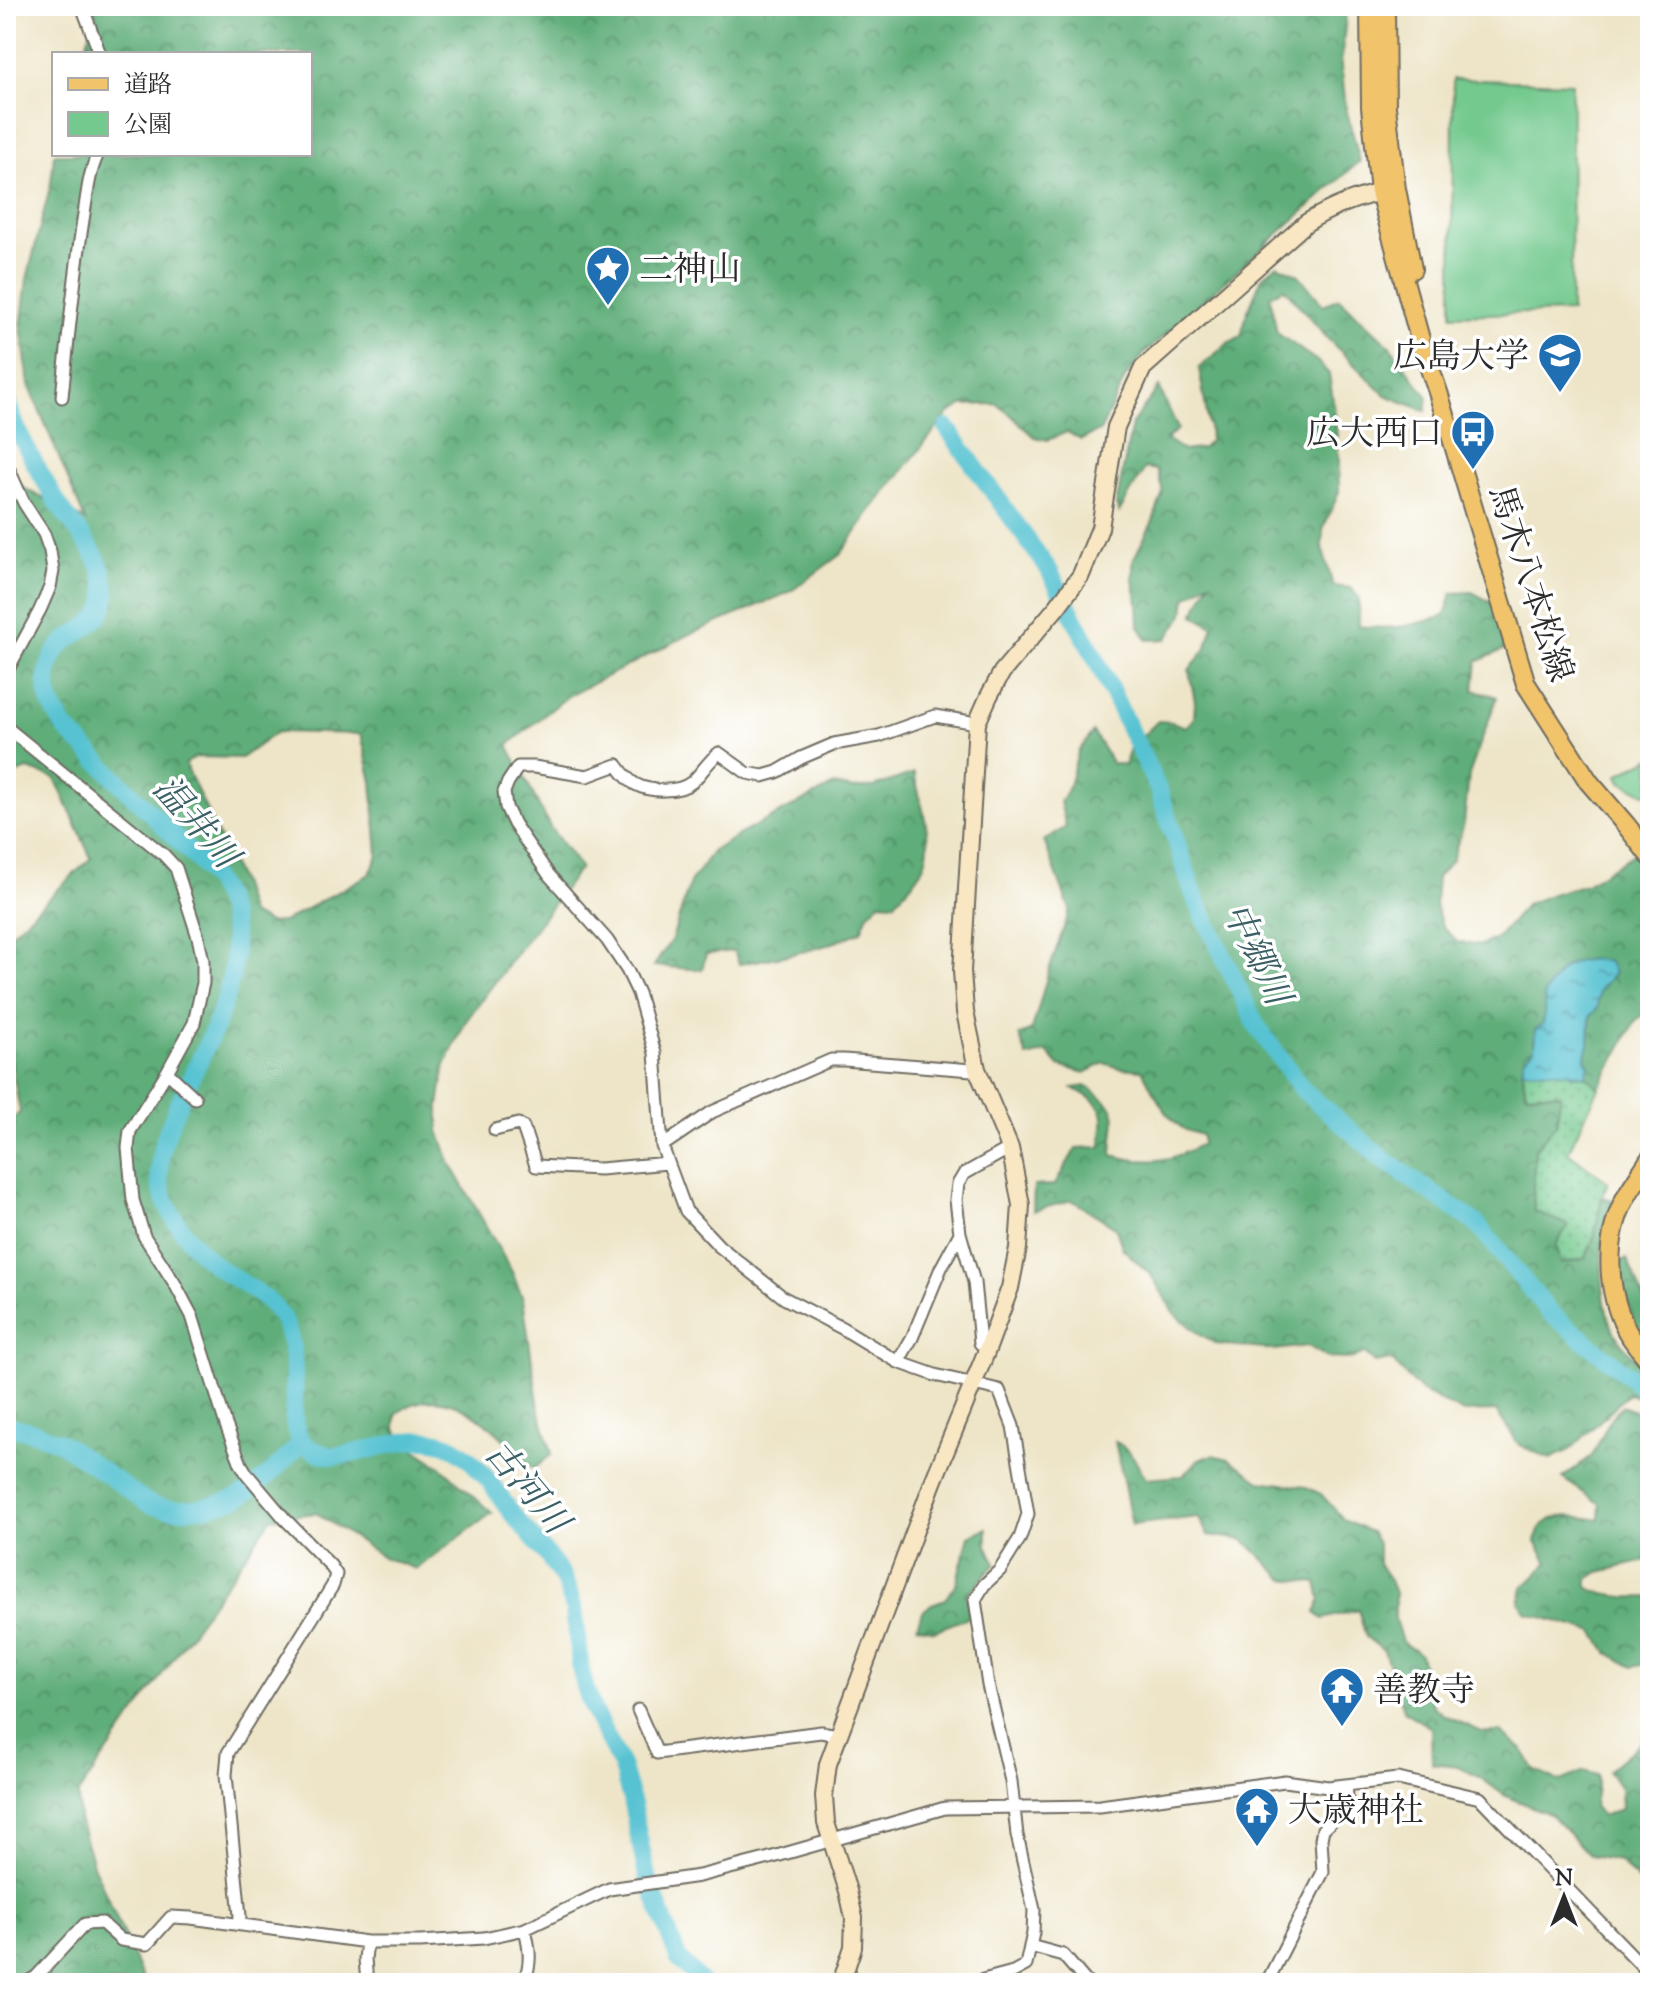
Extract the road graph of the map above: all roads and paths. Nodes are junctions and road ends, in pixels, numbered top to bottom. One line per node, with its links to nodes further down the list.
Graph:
1 (82, 6): 4 (street)
2 (1370, 6): 6 (main road, 馬木八本松線)
3 (1385, 6): 6 (main road, 馬木八本松線)
4 (99, 52)
5 (97, 156): 7 (street)
6 (1388, 190): 10 (street); 12 (main road, 馬木八本松線)
7 (62, 397)
8 (6, 463): 9 (street)
9 (6, 673)
10 (977, 723): 13 (street); 17 (street)
11 (6, 727): 14 (street)
12 (1647, 847)
13 (977, 1069): 17 (street); 18 (street)
14 (168, 1074): 15 (street); 31 (street)
15 (195, 1098)
16 (495, 1130): 20 (street)
17 (662, 1146): 20 (street)
18 (1010, 1148): 21 (street); 22 (street)
19 (1650, 1159): 24 (main road)
20 (668, 1163): 23 (street)
21 (960, 1233): 22 (street); 23 (street)
22 (987, 1350): 25 (street)
23 (898, 1362): 25 (street)
24 (1650, 1362)
25 (974, 1385): 27 (street); 29 (street)
26 (638, 1710): 27 (street)
27 (838, 1735): 30 (street)
28 (1346, 1786): 29 (street); 35 (street); 42 (street)
29 (1015, 1806): 30 (street); 34 (street)
30 (831, 1840): 32 (street); 39 (street)
31 (239, 1924): 33 (street); 36 (street)
32 (525, 1929): 33 (street); 38 (street)
33 (367, 1942): 37 (street)
34 (1030, 1946): 40 (street); 41 (street)
35 (1650, 1974)
36 (26, 1983)
37 (367, 1983)
38 (523, 1983)
39 (841, 1983)
40 (972, 1983)
41 (1087, 1983)
42 (1270, 1983)

